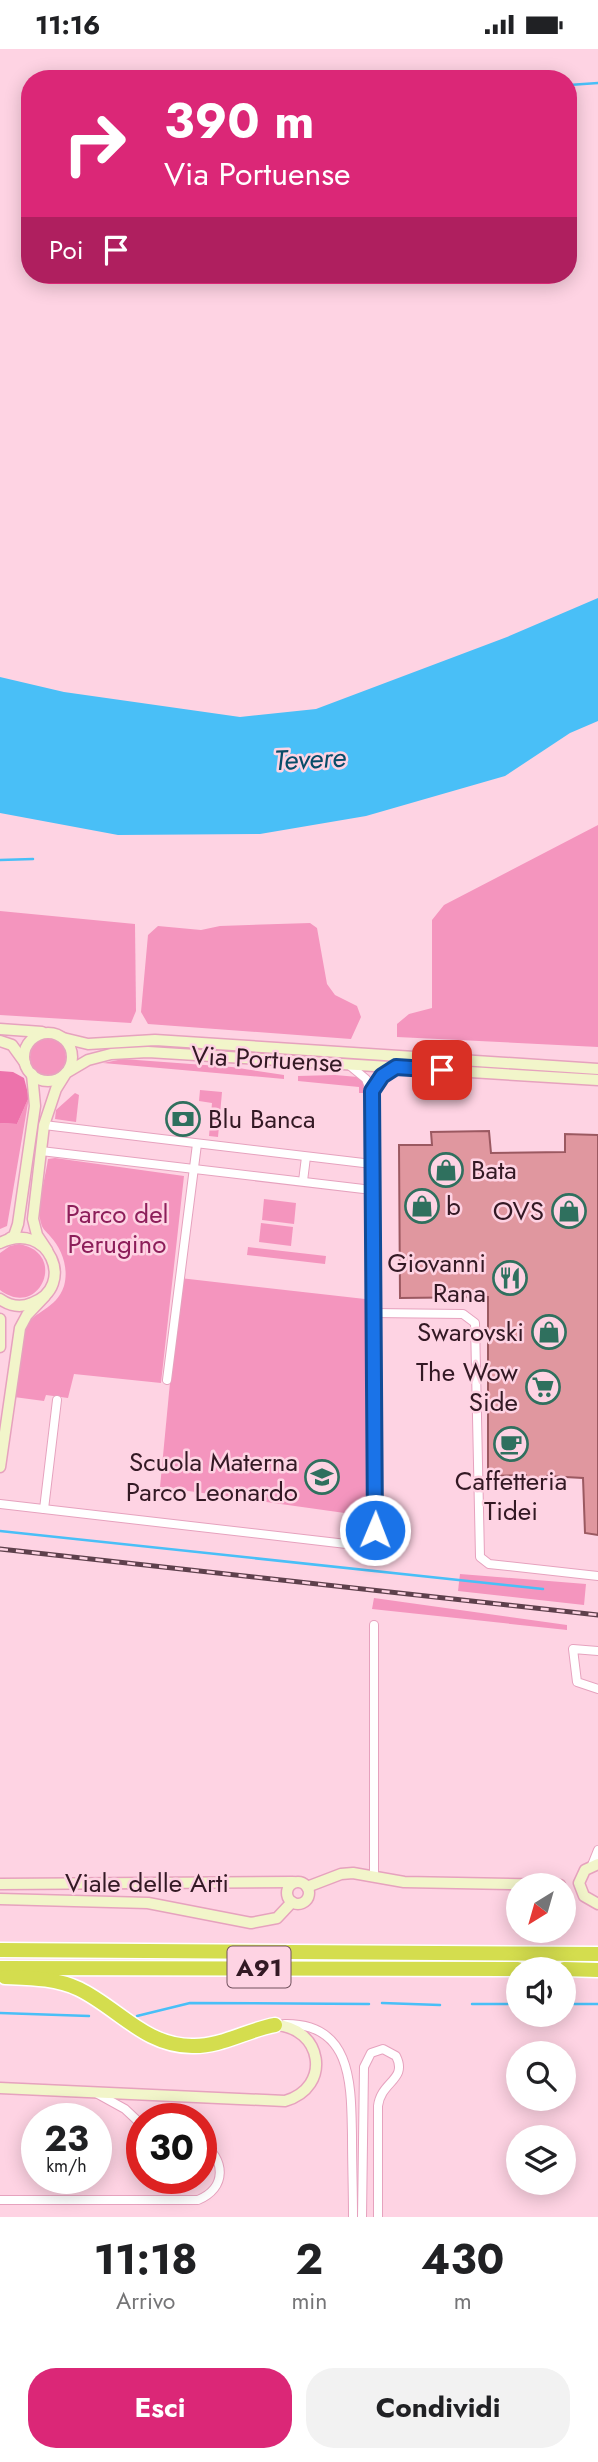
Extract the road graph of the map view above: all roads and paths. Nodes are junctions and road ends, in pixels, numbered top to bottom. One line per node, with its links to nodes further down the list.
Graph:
1 (0, 1029): 2 (street)
2 (49, 1033): 3 (street); 5 (street)
3 (63, 1038): 8 (street, Via Portuense); 9 (street)
4 (0, 1041): 5 (street)
5 (25, 1064): 10 (street)
6 (346, 1064): 7 (street, Via Portuense); 9 (street, Via Portuense); 12 (street)
7 (396, 1067): 11 (street, Via Portuense); 12 (street)
8 (598, 1069)
9 (66, 1073): 10 (street); 13 (street)
10 (32, 1075): 21 (street)
11 (598, 1080)
12 (372, 1091): 17 (street)
13 (44, 1125): 14 (street); 15 (street)
14 (197, 1144): 16 (street); 18 (street)
15 (41, 1151): 18 (street); 22 (street)
16 (306, 1157): 17 (street); 19 (street)
17 (372, 1164): 20 (street)
18 (194, 1167): 19 (street); 28 (street)
19 (303, 1181): 20 (street)
20 (372, 1190): 25 (street)
21 (5, 1240): 22 (street)
22 (47, 1250): 23 (street)
23 (44, 1296): 24 (street); 30 (street)
24 (0, 1299)
25 (373, 1313): 32 (street); 33 (street)
26 (0, 1319): 27 (street)
27 (0, 1347)
28 (167, 1380)
29 (57, 1400): 32 (street)
30 (0, 1467)
31 (0, 1504): 32 (street)
32 (44, 1509)
33 (598, 1576)
34 (374, 1625): 40 (street)
35 (598, 1651): 36 (street)
36 (598, 1689)
37 (598, 1850): 38 (street)
38 (595, 1864): 39 (street)
39 (582, 1874): 41 (street); 47 (street)
40 (374, 1876): 44 (street); 45 (street)
41 (576, 1877)
42 (293, 1882): 43 (street, Viale delle Arti); 45 (street, Viale delle Arti); 49 (street)
43 (0, 1884)
44 (506, 1884)
45 (307, 1887): 49 (street)
46 (576, 1892): 47 (street)
47 (582, 1894): 50 (street)
48 (0, 1899): 49 (street)
49 (292, 1902)
50 (598, 1904)
51 (0, 1951): 52 (highway, A91)
52 (598, 1954)
53 (0, 1968): 54 (highway, A91)
54 (506, 1969)
55 (576, 1969): 56 (highway)
56 (598, 1970)
57 (0, 1976): 58 (highway)
58 (275, 2025): 60 (street); 66 (street)
59 (0, 2088): 60 (street)
60 (94, 2092): 61 (street)
61 (126, 2110)
62 (217, 2158): 63 (street)
63 (217, 2187)
64 (210, 2194): 65 (street)
65 (0, 2200)
66 (353, 2217)
67 (362, 2217): 68 (street)
68 (377, 2217)

